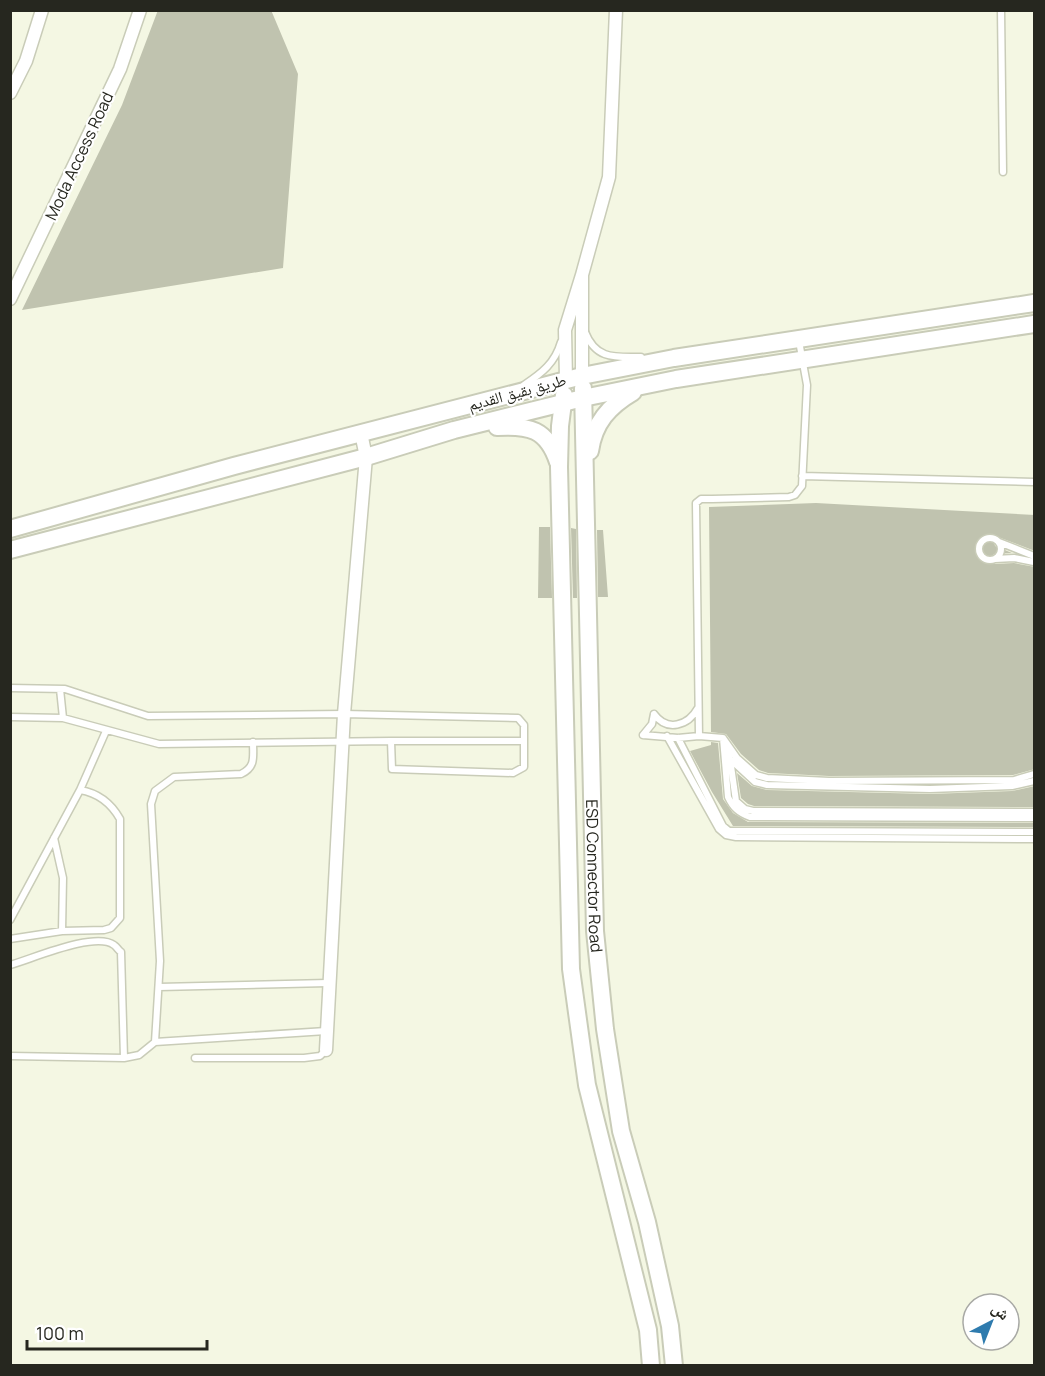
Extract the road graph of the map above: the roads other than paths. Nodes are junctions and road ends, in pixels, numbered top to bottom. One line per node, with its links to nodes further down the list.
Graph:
1 (42, 10): 5 (street)
2 (140, 10): 8 (street, Moda Access Road)
3 (616, 10): 7 (street)
4 (1001, 10): 6 (lane)
5 (10, 93)
6 (1003, 172)
7 (582, 275): 10 (street); 12 (street)
8 (10, 299)
9 (1035, 303): 13 (main road, طريق بقيق القديم)
10 (582, 324): 14 (lane); 16 (street)
11 (1035, 324): 15 (main road, طريق بقيق القديم)
12 (565, 330): 16 (street); 18 (lane)
13 (798, 339): 14 (main road, طريق بقيق القديم); 15 (lane)
14 (674, 358): 16 (main road, طريق بقيق القديم)
15 (802, 360): 17 (main road, طريق بقيق القديم); 25 (lane)
16 (574, 378): 18 (main road, طريق بقيق القديم); 19 (main road, ESD Connector Road); 20 (main road, ESD Connector Road)
17 (653, 384): 19 (main road, طريق بقيق القديم); 27 (main road)
18 (508, 395): 22 (main road, طريق بقيق القديم)
19 (583, 398): 20 (main road, طريق بقيق القديم); 27 (main road, ESD Connector Road)
20 (563, 403): 21 (main road, طريق بقيق القديم); 24 (main road, ESD Connector Road)
21 (454, 430): 23 (main road, طريق بقيق القديم); 24 (main road)
22 (361, 433): 23 (street); 28 (main road, طريق بقيق القديم)
23 (366, 457): 30 (main road, طريق بقيق القديم); 37 (street)
24 (560, 466): 41 (main road, ESD Connector Road)
25 (802, 477): 26 (lane); 36 (lane)
26 (1035, 482)
27 (585, 491): 40 (main road, ESD Connector Road)
28 (10, 529)
29 (999, 542): 31 (lane); 32 (lane); 32 (lane)
30 (10, 550)
31 (1035, 556)
32 (995, 559): 33 (lane)
33 (1035, 562)
34 (10, 688): 35 (lane)
35 (60, 689): 37 (lane); 39 (lane)
36 (699, 708): 43 (lane); 44 (lane)
37 (344, 714): 47 (street); 49 (lane)
38 (10, 717): 39 (lane)
39 (63, 718): 42 (lane)
40 (590, 726): 41 (main road); 73 (main road, ESD Connector Road)
41 (566, 727): 72 (main road, ESD Connector Road)
42 (106, 731): 50 (lane); 54 (lane)
43 (667, 736): 45 (lane); 59 (lane)
44 (699, 736): 45 (lane); 46 (lane)
45 (678, 738): 57 (lane)
46 (723, 738): 51 (lane); 52 (lane); 56 (lane)
47 (342, 741): 48 (lane); 50 (lane); 64 (street)
48 (391, 741): 49 (lane); 49 (lane)
49 (524, 741)
50 (253, 742): 65 (lane)
51 (730, 759): 53 (lane); 55 (lane)
52 (1035, 774)
53 (1035, 781)
54 (80, 790): 58 (lane); 61 (lane)
55 (1035, 812)
56 (1035, 818)
57 (1035, 832)
58 (54, 838): 60 (lane); 61 (lane)
59 (1035, 839)
60 (10, 920)
61 (62, 931): 62 (lane)
62 (10, 939)
63 (10, 965): 70 (lane)
64 (328, 983): 65 (lane); 66 (street)
65 (159, 987): 67 (lane)
66 (326, 1032): 67 (lane); 68 (street)
67 (155, 1042): 70 (lane)
68 (326, 1050): 71 (lane)
69 (10, 1056): 70 (lane)
70 (124, 1058)
71 (195, 1058)
72 (651, 1365)
73 (674, 1365)

